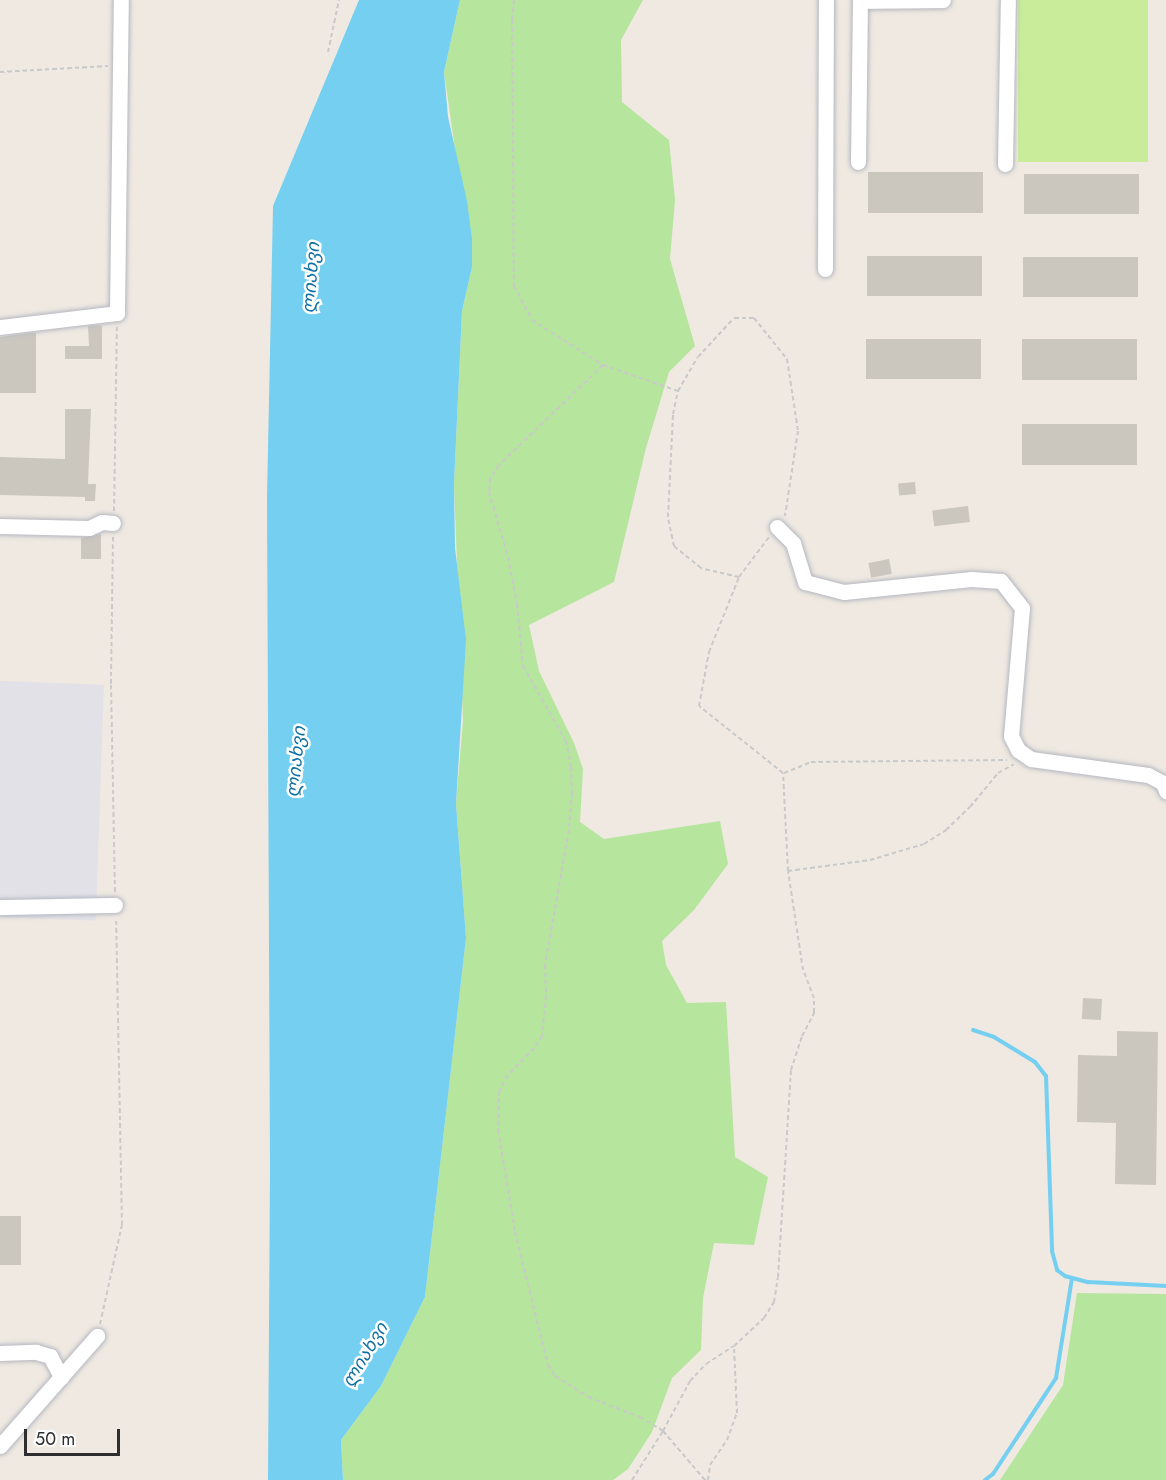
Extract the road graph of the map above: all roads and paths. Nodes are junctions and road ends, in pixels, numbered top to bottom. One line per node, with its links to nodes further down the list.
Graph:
1 (121, 0): 9 (street)
2 (339, 0): 8 (path)
3 (514, 0): 16 (path)
4 (826, 0): 13 (street)
5 (860, 0): 6 (street); 11 (street)
6 (943, 0)
7 (1008, 0): 12 (street)
8 (328, 52)
9 (121, 65): 10 (path); 14 (street)
10 (0, 72)
11 (858, 162)
12 (1005, 165)
13 (825, 269)
14 (117, 313): 15 (street); 18 (path)
15 (0, 327)
16 (603, 365): 17 (path); 32 (path)
17 (678, 391): 20 (path); 21 (path)
18 (113, 523): 19 (street); 26 (path)
19 (0, 526)
20 (777, 527): 21 (path); 22 (street)
21 (739, 577): 23 (path)
22 (1031, 759): 23 (path); 24 (street); 25 (path)
23 (783, 773): 25 (path)
24 (1166, 791)
25 (788, 871): 29 (path)
26 (115, 905): 27 (street); 28 (path)
27 (0, 907)
28 (97, 1336): 31 (street)
29 (734, 1346): 32 (path); 35 (path)
30 (0, 1353): 31 (street)
31 (61, 1377): 33 (street)
32 (663, 1431): 34 (path); 35 (path)
33 (0, 1446)
34 (632, 1480)
35 (706, 1480)

